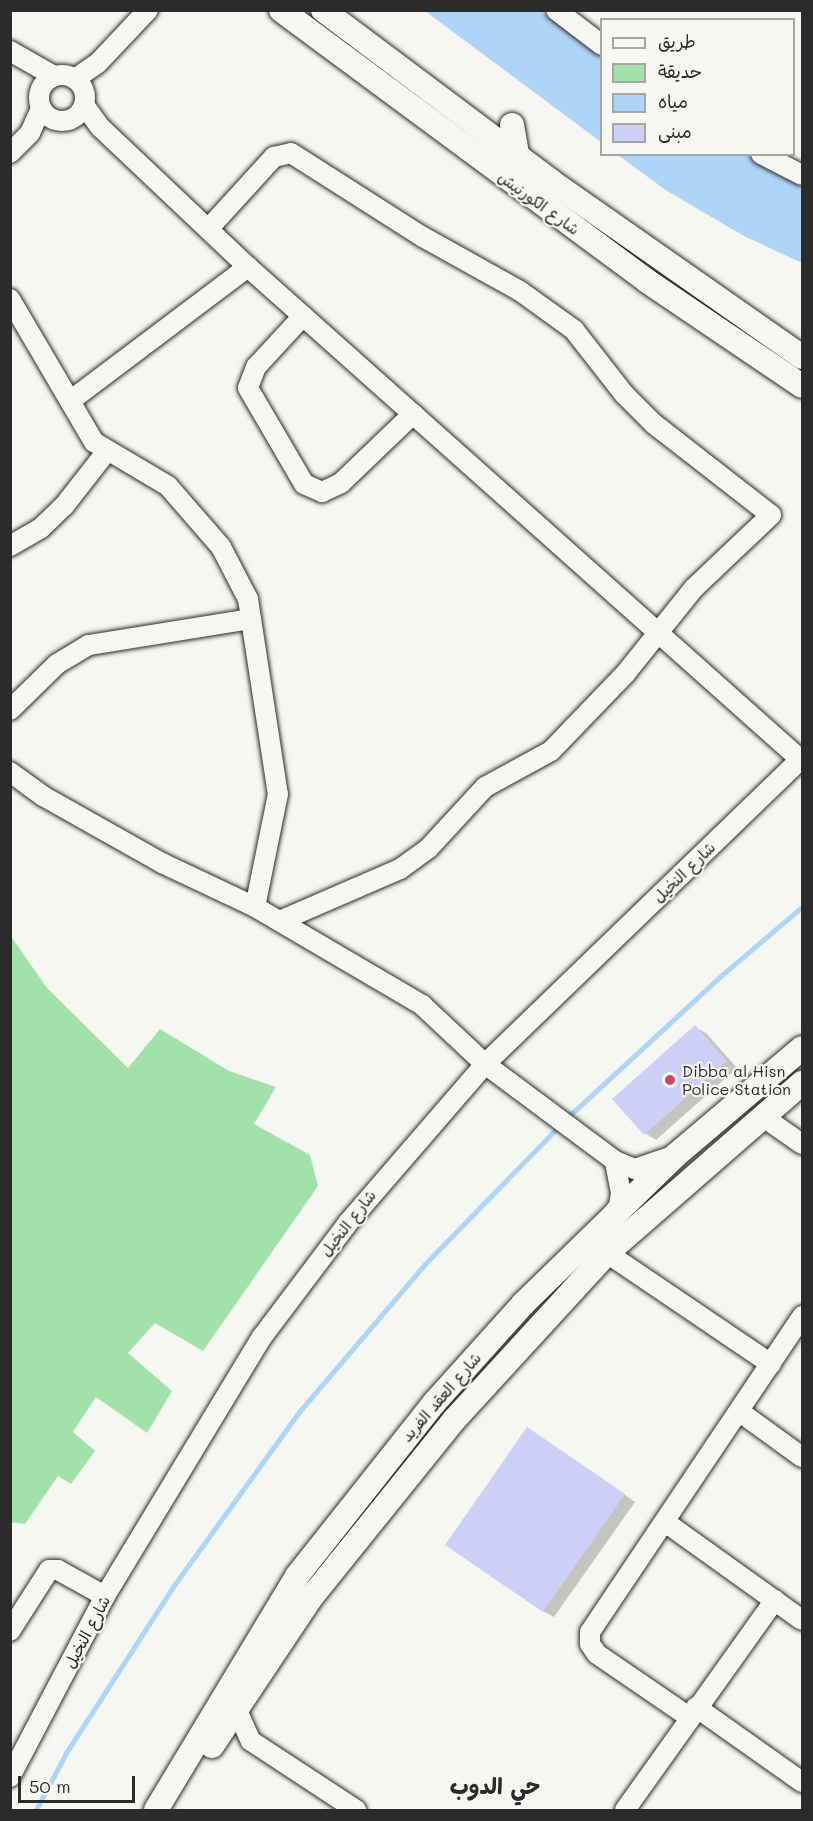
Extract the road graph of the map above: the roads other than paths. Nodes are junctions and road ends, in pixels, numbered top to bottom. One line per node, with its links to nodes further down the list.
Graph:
1 (148, 10): 8 (street)
2 (281, 10): 21 (main road, شارع الكورنيش)
3 (323, 10): 14 (main road, شارع الكورنيش)
4 (556, 10): 5 (street)
5 (600, 43)
6 (10, 51): 7 (street)
7 (48, 81): 8 (street); 9 (street)
8 (76, 103): 9 (street); 11 (street); 16 (street)
9 (41, 108): 11 (street)
10 (512, 125): 14 (main road)
11 (30, 133): 12 (street)
12 (10, 153)
13 (765, 156): 15 (street)
14 (518, 158): 20 (main road, شارع الكورنيش)
15 (802, 175)
16 (210, 227): 17 (street); 27 (street)
17 (248, 267): 19 (street); 22 (street)
18 (10, 298): 22 (street)
19 (303, 316): 23 (street); 23 (street)
20 (802, 357)
21 (802, 386)
22 (70, 401): 24 (street)
23 (412, 414): 27 (street)
24 (107, 451): 25 (street); 26 (street)
25 (10, 546)
26 (251, 619): 28 (street); 31 (street)
27 (659, 633): 29 (street); 32 (street)
28 (10, 710)
29 (802, 759): 34 (street, شارع النخيل)
30 (10, 772): 31 (street)
31 (255, 907): 32 (street)
32 (280, 921): 34 (street)
33 (802, 1048): 38 (main road, شارع العقد الفريد)
34 (485, 1064): 39 (street); 47 (street, شارع النخيل)
35 (802, 1083): 36 (main road, شارع العقد الفريد)
36 (762, 1116): 37 (street); 41 (main road, شارع العقد الفريد)
37 (802, 1144)
38 (676, 1155): 39 (street); 40 (main road, شارع العقد الفريد)
39 (615, 1161): 40 (street)
40 (609, 1219): 58 (main road, شارع العقد الفريد)
41 (607, 1253): 43 (street); 52 (main road, شارع العقد الفريد)
42 (802, 1316): 43 (street)
43 (771, 1364): 44 (street)
44 (740, 1412): 45 (street); 46 (street)
45 (802, 1456)
46 (665, 1522): 48 (street); 53 (street)
47 (105, 1596): 49 (street); 56 (street, شارع النخيل)
48 (775, 1600): 50 (street); 53 (street)
49 (18, 1601): 51 (street)
50 (802, 1620)
51 (10, 1631)
52 (236, 1708): 54 (street); 55 (main road, شارع العقد الفريد)
53 (693, 1712): 57 (street); 61 (street)
54 (251, 1741): 55 (street); 60 (street)
55 (213, 1744): 59 (main road, شارع العقد الفريد)
56 (12, 1772)
57 (802, 1782)
58 (156, 1810)
59 (175, 1810)
60 (356, 1810)
61 (624, 1810)

